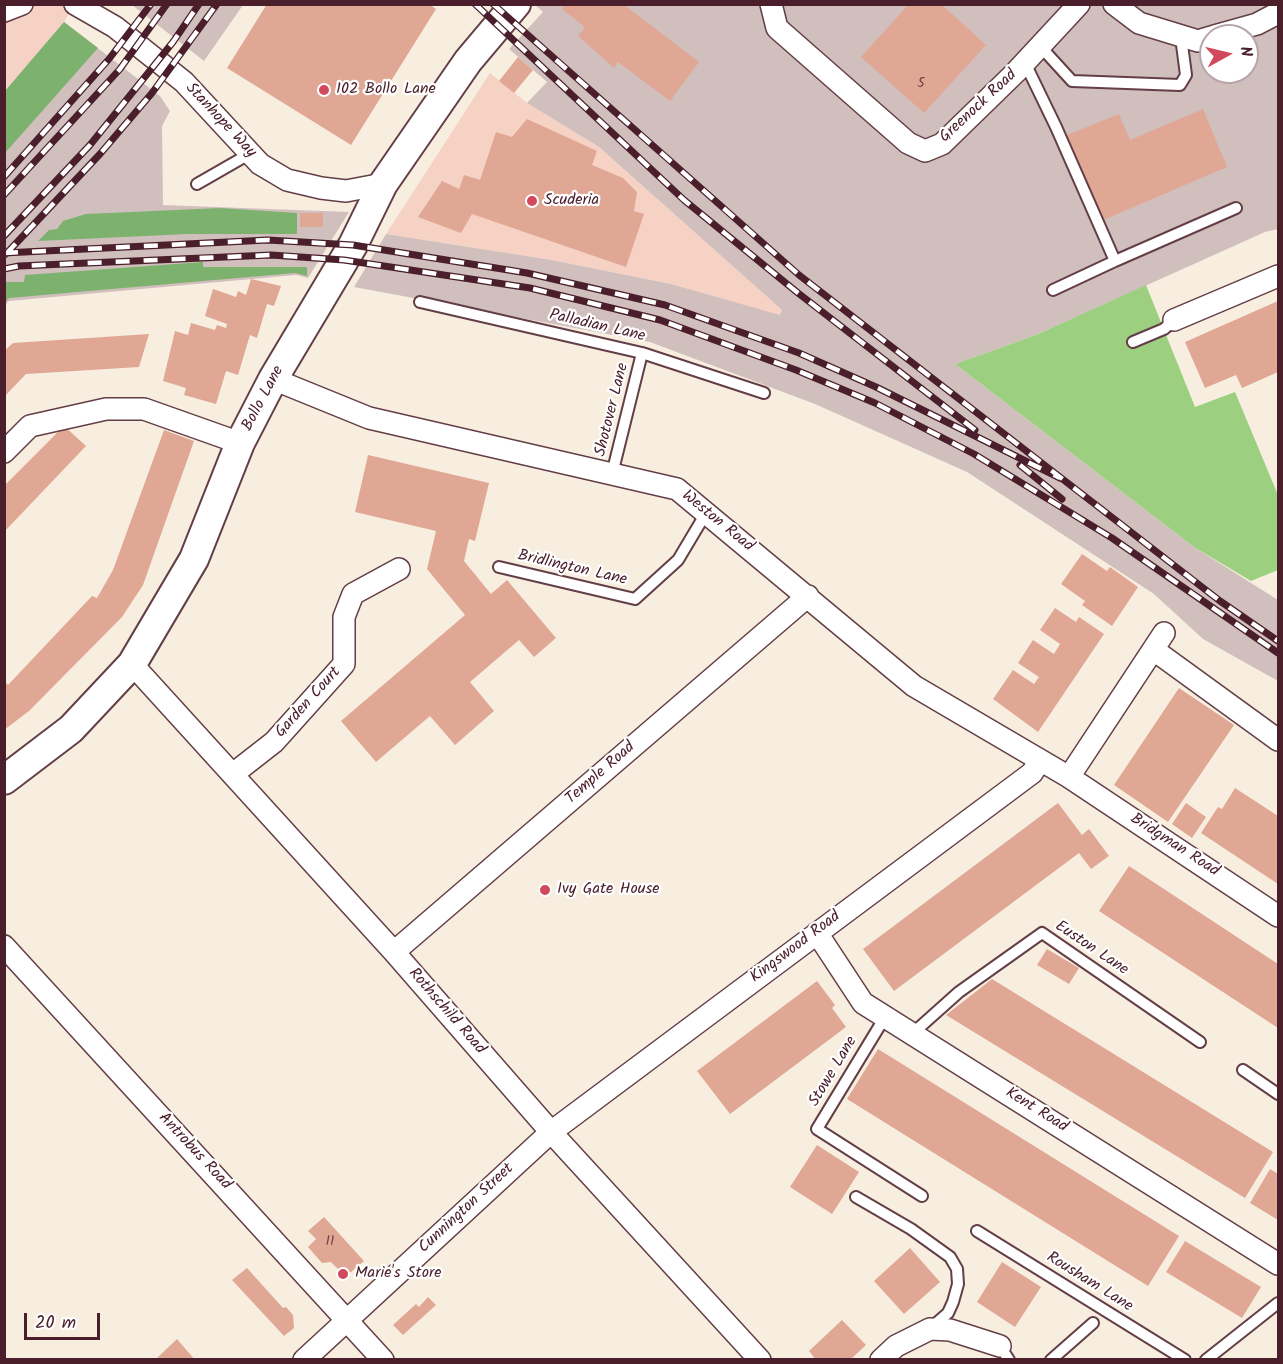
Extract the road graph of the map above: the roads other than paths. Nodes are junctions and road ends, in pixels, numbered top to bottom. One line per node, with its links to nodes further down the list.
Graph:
1 (22, 4): 7 (street)
2 (75, 4): 14 (street, Stanhope Way)
3 (516, 4): 16 (street, Bollo Lane)
4 (771, 4): 13 (street, Greenock Road)
5 (1079, 4): 12 (street, Greenock Road)
6 (1114, 4): 10 (street)
7 (4, 11)
8 (1278, 13): 9 (street)
9 (1257, 24)
10 (1181, 37): 11 (street); 12 (lane)
11 (1199, 41)
12 (1040, 46): 13 (street, Greenock Road)
13 (1025, 63): 18 (lane)
14 (251, 153): 15 (lane); 16 (street, Stanhope Way)
15 (196, 184)
16 (383, 184): 25 (street, Bollo Lane)
17 (1236, 208): 18 (lane)
18 (1115, 261): 20 (lane)
19 (1278, 276): 22 (street)
20 (1053, 290)
21 (420, 302): 24 (lane, Palladian Lane)
22 (1174, 320): 23 (lane)
23 (1133, 342)
24 (642, 353): 26 (lane, Palladian Lane); 29 (lane, Shotover Lane)
25 (273, 379): 27 (street, Bollo Lane); 29 (street, Weston Road)
26 (764, 393)
27 (240, 443): 28 (street); 34 (street, Bollo Lane)
28 (4, 452)
29 (612, 474): 30 (street, Weston Road)
30 (706, 513): 31 (lane, Bridlington Lane); 33 (street, Weston Road)
31 (499, 567)
32 (399, 569): 37 (street, Garden Court)
33 (808, 596): 36 (street, Weston Road); 43 (street, Temple Road)
34 (132, 664): 37 (street, Rothschild Road); 39 (street, Bollo Lane)
35 (1278, 740): 38 (street)
36 (1040, 762): 38 (street, Weston Road); 41 (street, Kingswood Road)
37 (233, 774): 43 (street, Rothschild Road)
38 (1069, 777): 40 (street, Bridgman Road)
39 (4, 780)
40 (1278, 915)
41 (817, 933): 44 (street, Kent Road); 49 (street, Kingswood Road)
42 (4, 946): 55 (street, Antrobus Road)
43 (394, 952): 49 (street, Rothschild Road)
44 (885, 1017): 45 (street, Kent Road); 51 (lane, Stowe Lane)
45 (912, 1034): 46 (lane, Euston Lane); 53 (street, Kent Road)
46 (1200, 1042)
47 (1244, 1070): 48 (lane)
48 (1278, 1094)
49 (551, 1132): 55 (street, Cunnington Street); 61 (street, Rothschild Road)
50 (856, 1197): 57 (lane)
51 (922, 1197)
52 (977, 1232): 64 (lane, Rousham Lane)
53 (1278, 1264)
54 (1278, 1303): 65 (lane)
55 (348, 1319): 59 (street, Cunnington Street); 60 (street, Antrobus Road)
56 (1093, 1323): 63 (lane)
57 (930, 1329): 58 (street); 62 (street)
58 (1005, 1353)
59 (304, 1359)
60 (383, 1359)
61 (760, 1359)
62 (881, 1359)
63 (1051, 1359)
64 (1185, 1359)
65 (1206, 1359)

